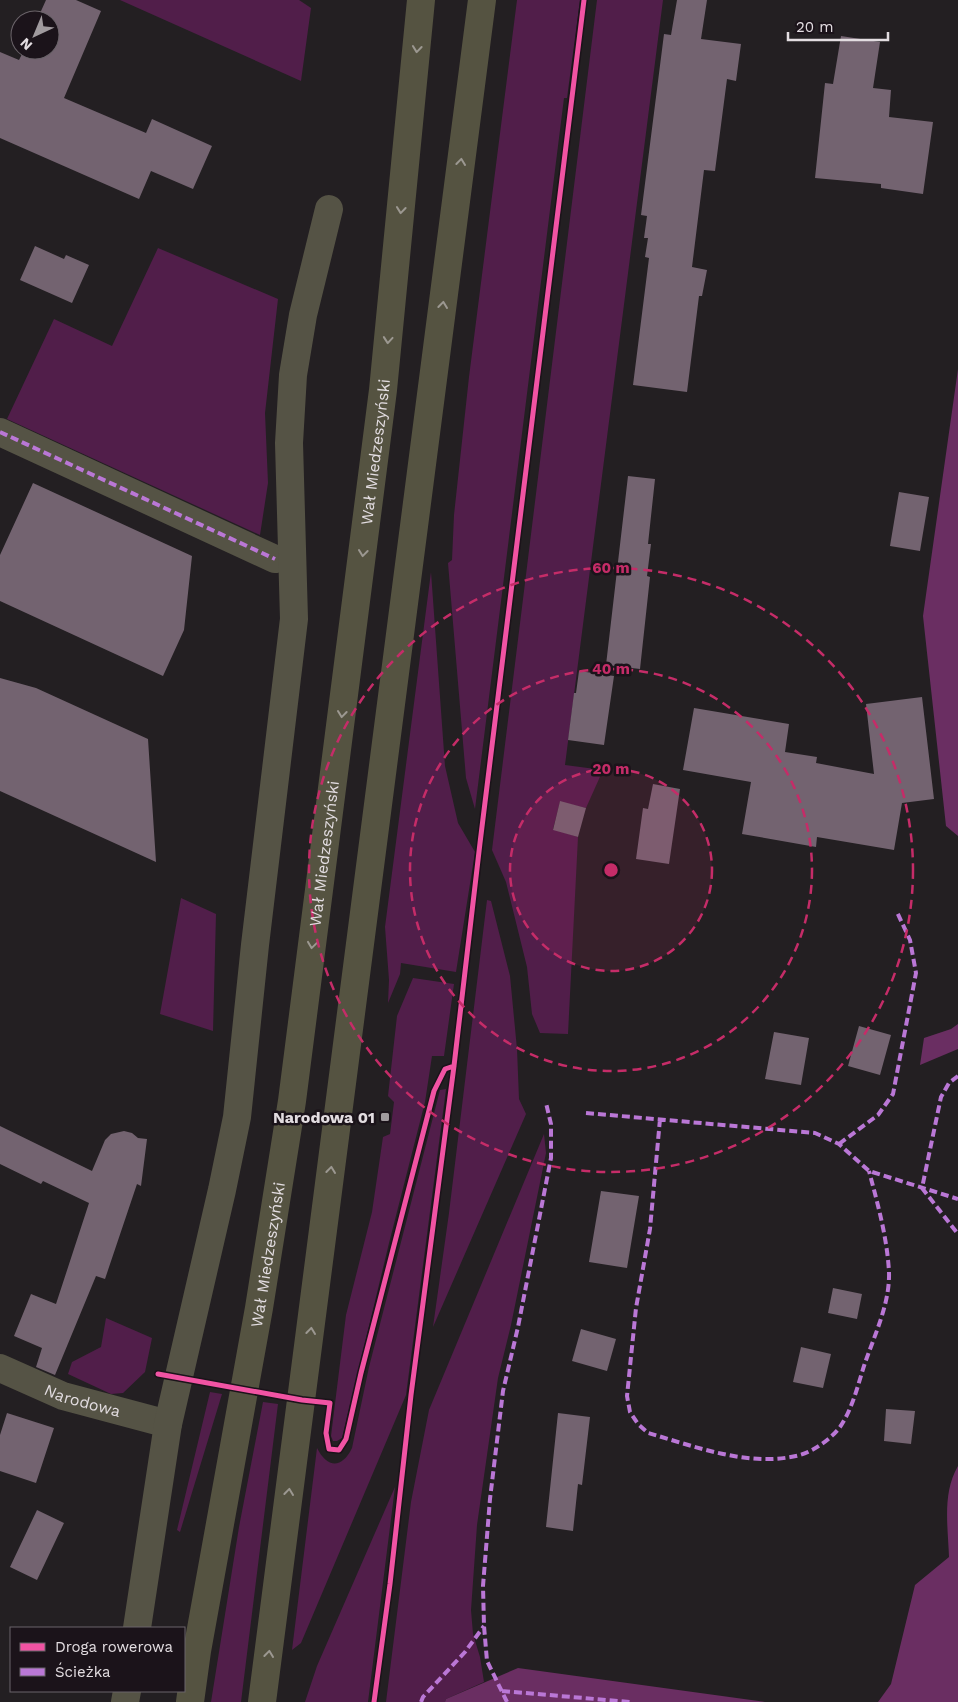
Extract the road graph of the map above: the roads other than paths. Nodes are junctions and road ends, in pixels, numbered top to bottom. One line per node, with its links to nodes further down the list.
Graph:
1 (421, 0): 9 (main road, Wał Miedzeszyński, one-way to 9)
2 (482, 0): 10 (main road, one-way to 2)
3 (329, 209): 7 (street)
4 (0, 432): 5 (street)
5 (275, 559)
6 (0, 1368): 7 (street, Narodowa)
7 (168, 1424): 8 (street)
8 (137, 1627)
9 (190, 1702)
10 (262, 1702)

